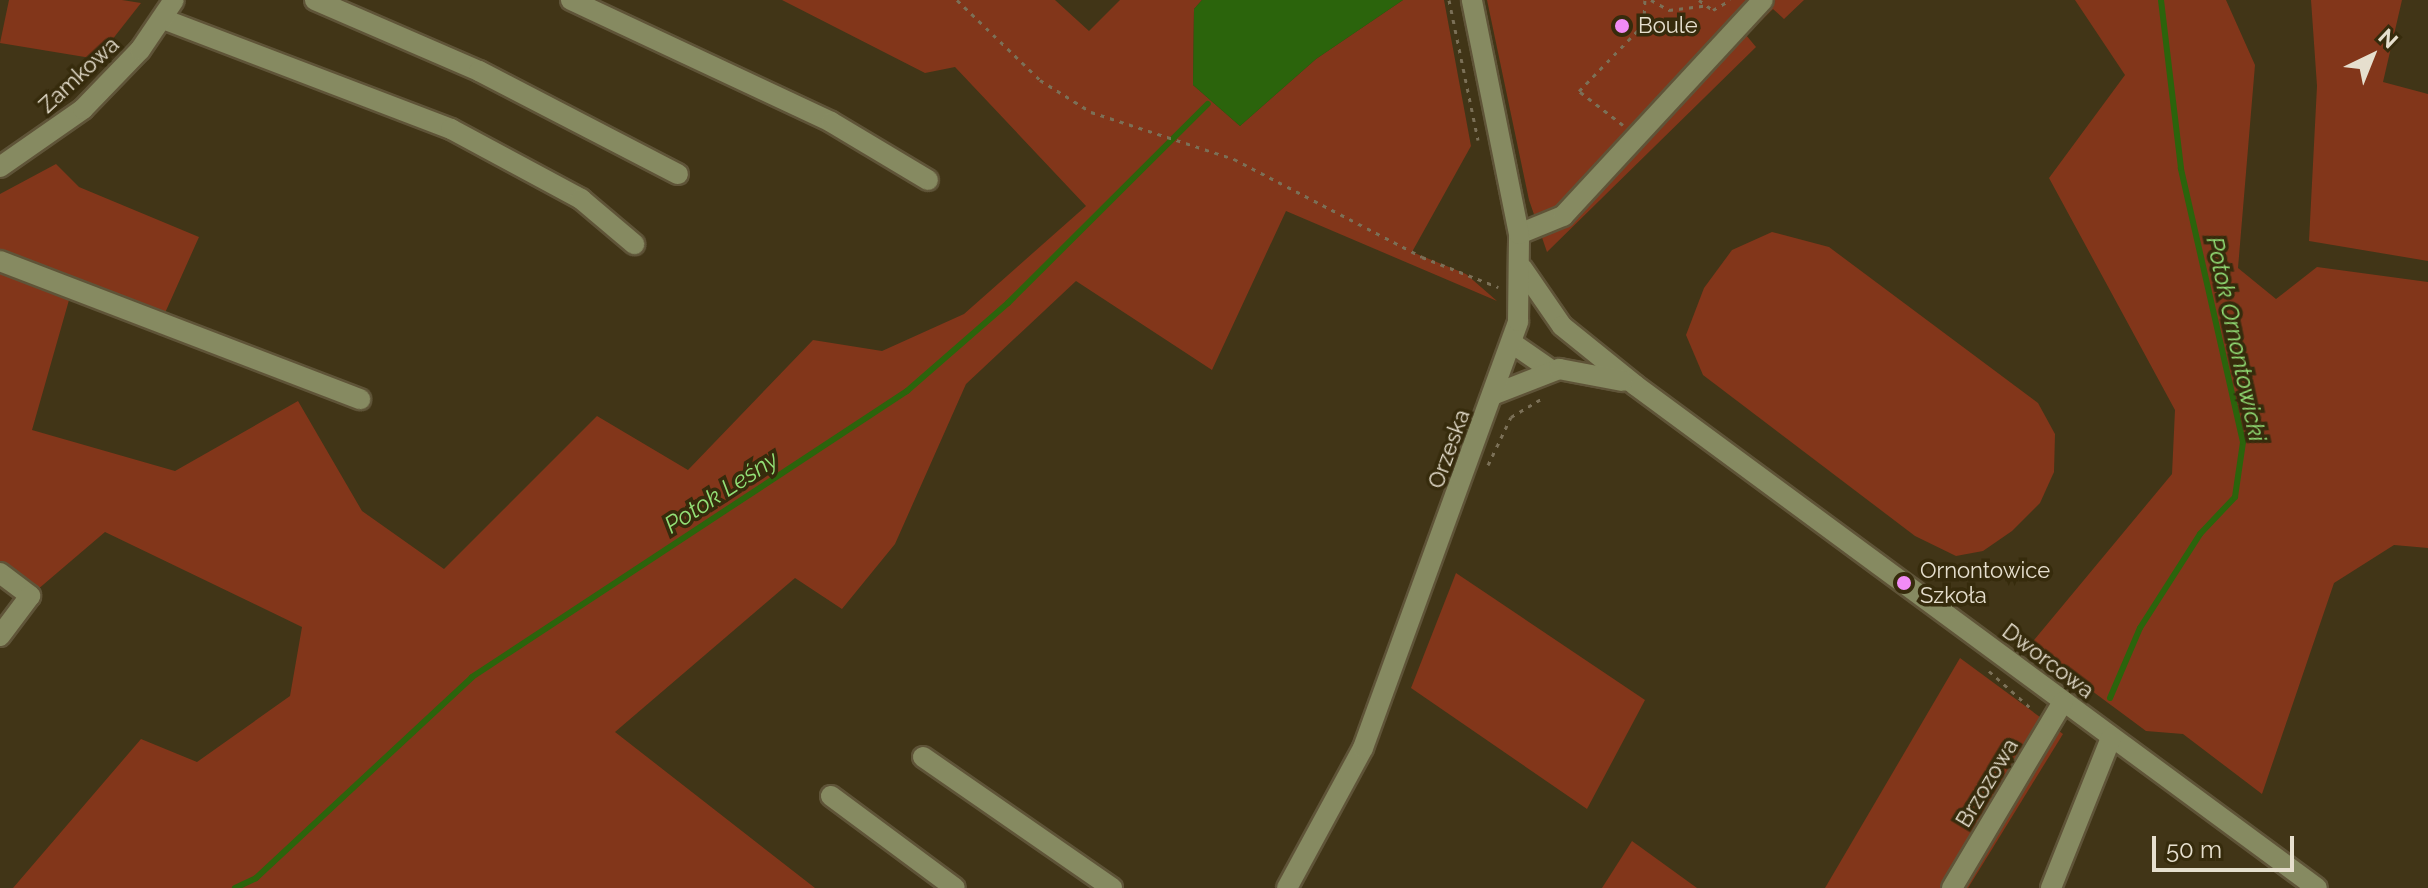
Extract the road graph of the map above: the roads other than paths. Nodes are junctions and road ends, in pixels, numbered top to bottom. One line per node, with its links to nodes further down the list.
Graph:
1 (174, 0): 6 (street, Zamkowa)
2 (315, 0): 8 (street)
3 (571, 0): 9 (street)
4 (1472, 0): 10 (street, Orzeska)
5 (1763, 0): 10 (street)
6 (163, 19): 7 (street, Zamkowa); 11 (street)
7 (0, 167)
8 (678, 174)
9 (928, 180)
10 (1519, 234): 13 (street, Orzeska)
11 (634, 244)
12 (0, 261): 20 (street)
13 (1522, 268): 14 (street, Orzeska); 15 (street, Dworcowa)
14 (1518, 321): 15 (street); 16 (street, Orzeska)
15 (1566, 329): 17 (street); 18 (street, Dworcowa)
16 (1512, 343): 17 (street); 19 (street, Orzeska)
17 (1555, 370): 18 (street, Dworcowa); 19 (street)
18 (1635, 385): 23 (street, Dworcowa)
19 (1495, 394): 29 (street, Orzeska)
20 (360, 399)
21 (0, 573): 22 (street)
22 (0, 636)
23 (2063, 702): 24 (street, Dworcowa); 30 (street, Brzozowa)
24 (2111, 738): 31 (street); 32 (street, Dworcowa)
25 (923, 757): 28 (street)
26 (831, 796): 27 (street)
27 (955, 888)
28 (1112, 888)
29 (1287, 888)
30 (1952, 888)
31 (2051, 888)
32 (2317, 888)

